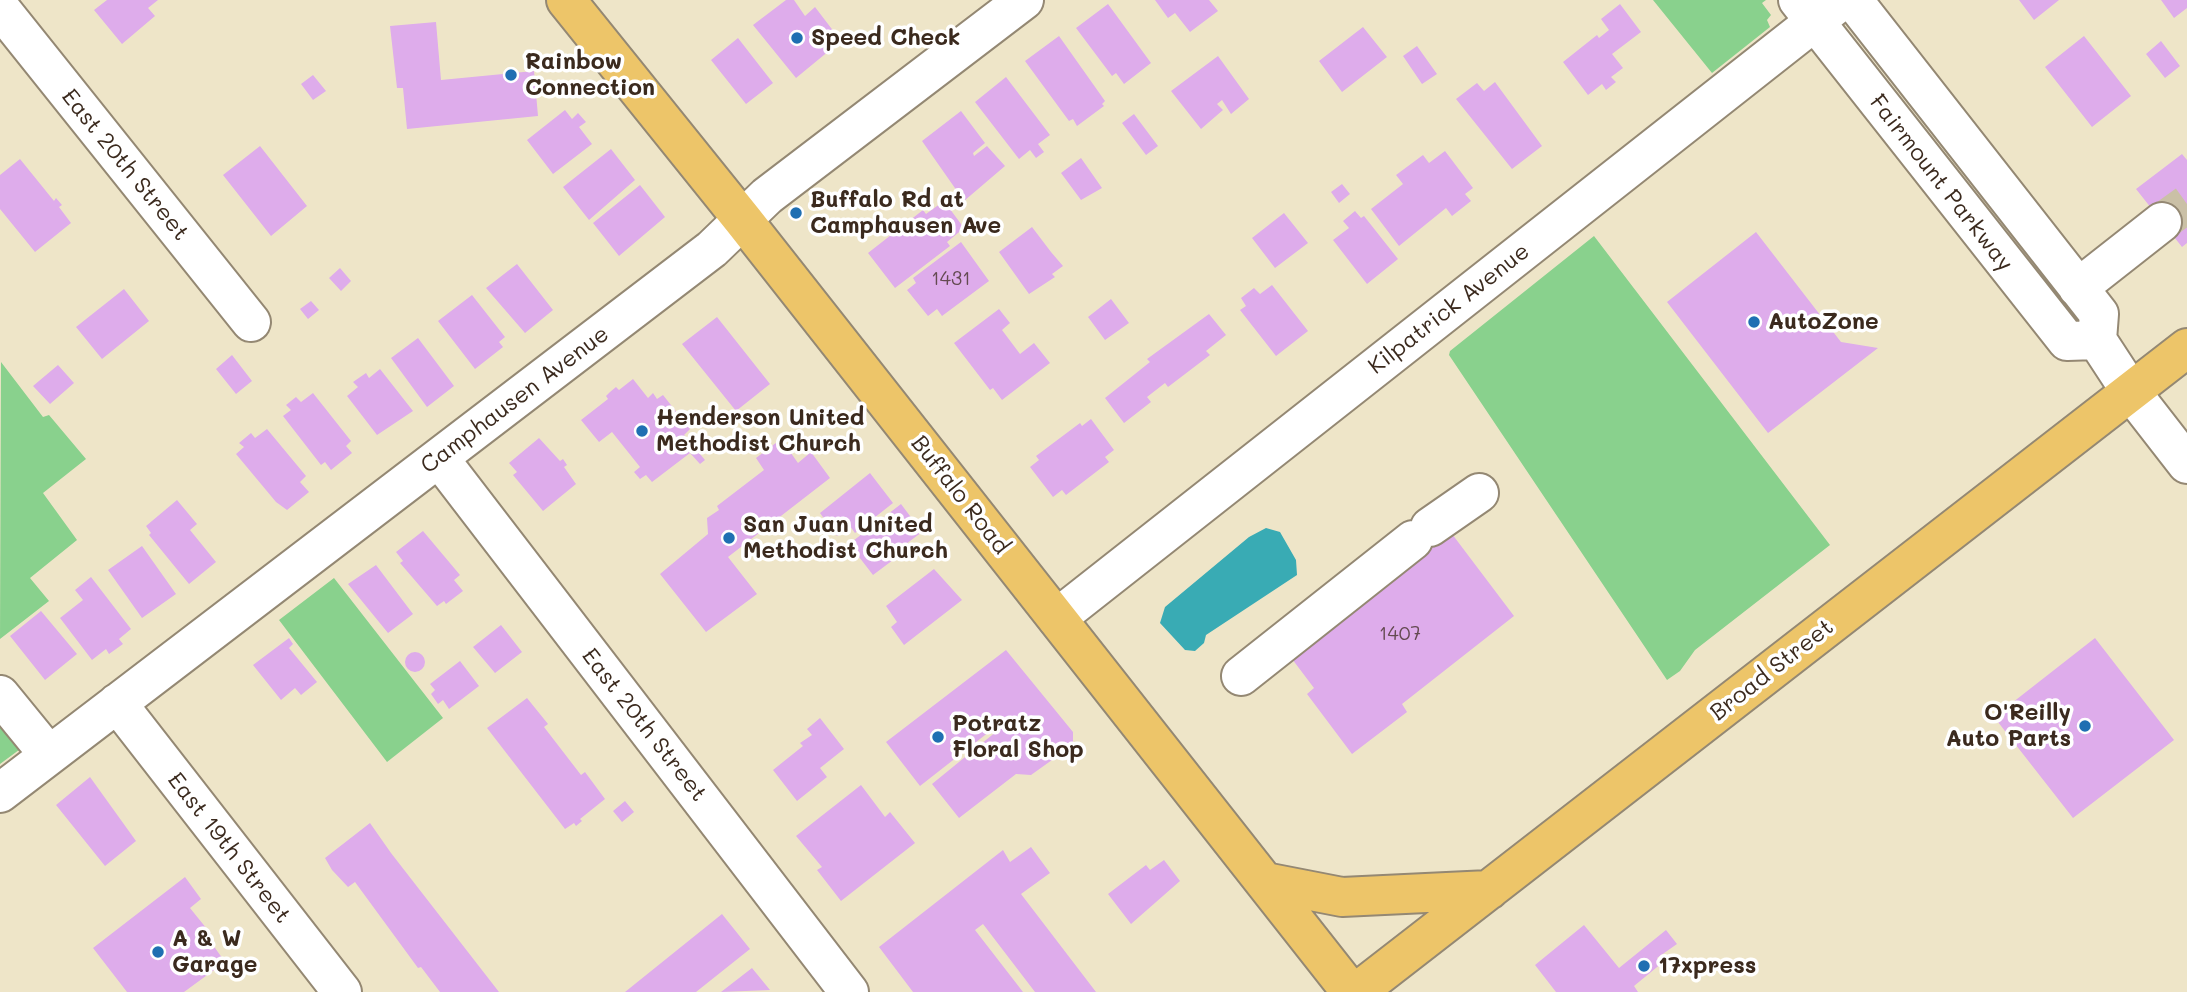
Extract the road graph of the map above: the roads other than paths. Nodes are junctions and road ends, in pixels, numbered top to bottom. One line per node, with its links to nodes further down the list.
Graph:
1 (566, 0): 6 (main road, Buffalo Road)
2 (1024, 0): 6 (street, Camphausen Avenue)
3 (1853, 0): 8 (street, Fairmount Parkway)
4 (1818, 7): 10 (street, Fairmount Parkway); 16 (street, Kilpatrick Avenue)
5 (0, 8): 9 (street, East 20th Street)
6 (743, 220): 13 (street, Camphausen Avenue); 16 (main road, Buffalo Road)
7 (2162, 222): 8 (street)
8 (2078, 288): 10 (street, Fairmount Parkway)
9 (251, 322)
10 (2097, 340): 12 (street, Fairmount Parkway)
11 (2187, 348): 12 (main road, Broad Street)
12 (2131, 392): 14 (street, Fairmount Parkway); 23 (main road, Broad Street)
13 (439, 458): 19 (street, Camphausen Avenue); 25 (street, East 20th Street)
14 (2187, 464)
15 (1479, 493): 17 (street)
16 (1057, 618): 22 (main road, Buffalo Road)
17 (1241, 676)
18 (0, 695): 20 (street)
19 (117, 704): 20 (street, Camphausen Avenue); 24 (street, East 19th Street)
20 (48, 755): 21 (street, Camphausen Avenue)
21 (0, 793)
22 (1265, 882): 23 (main road); 26 (main road, Buffalo Road)
23 (1489, 890): 27 (main road, Broad Street)
24 (342, 992)
25 (849, 992)
26 (1351, 992)
27 (1357, 992)

